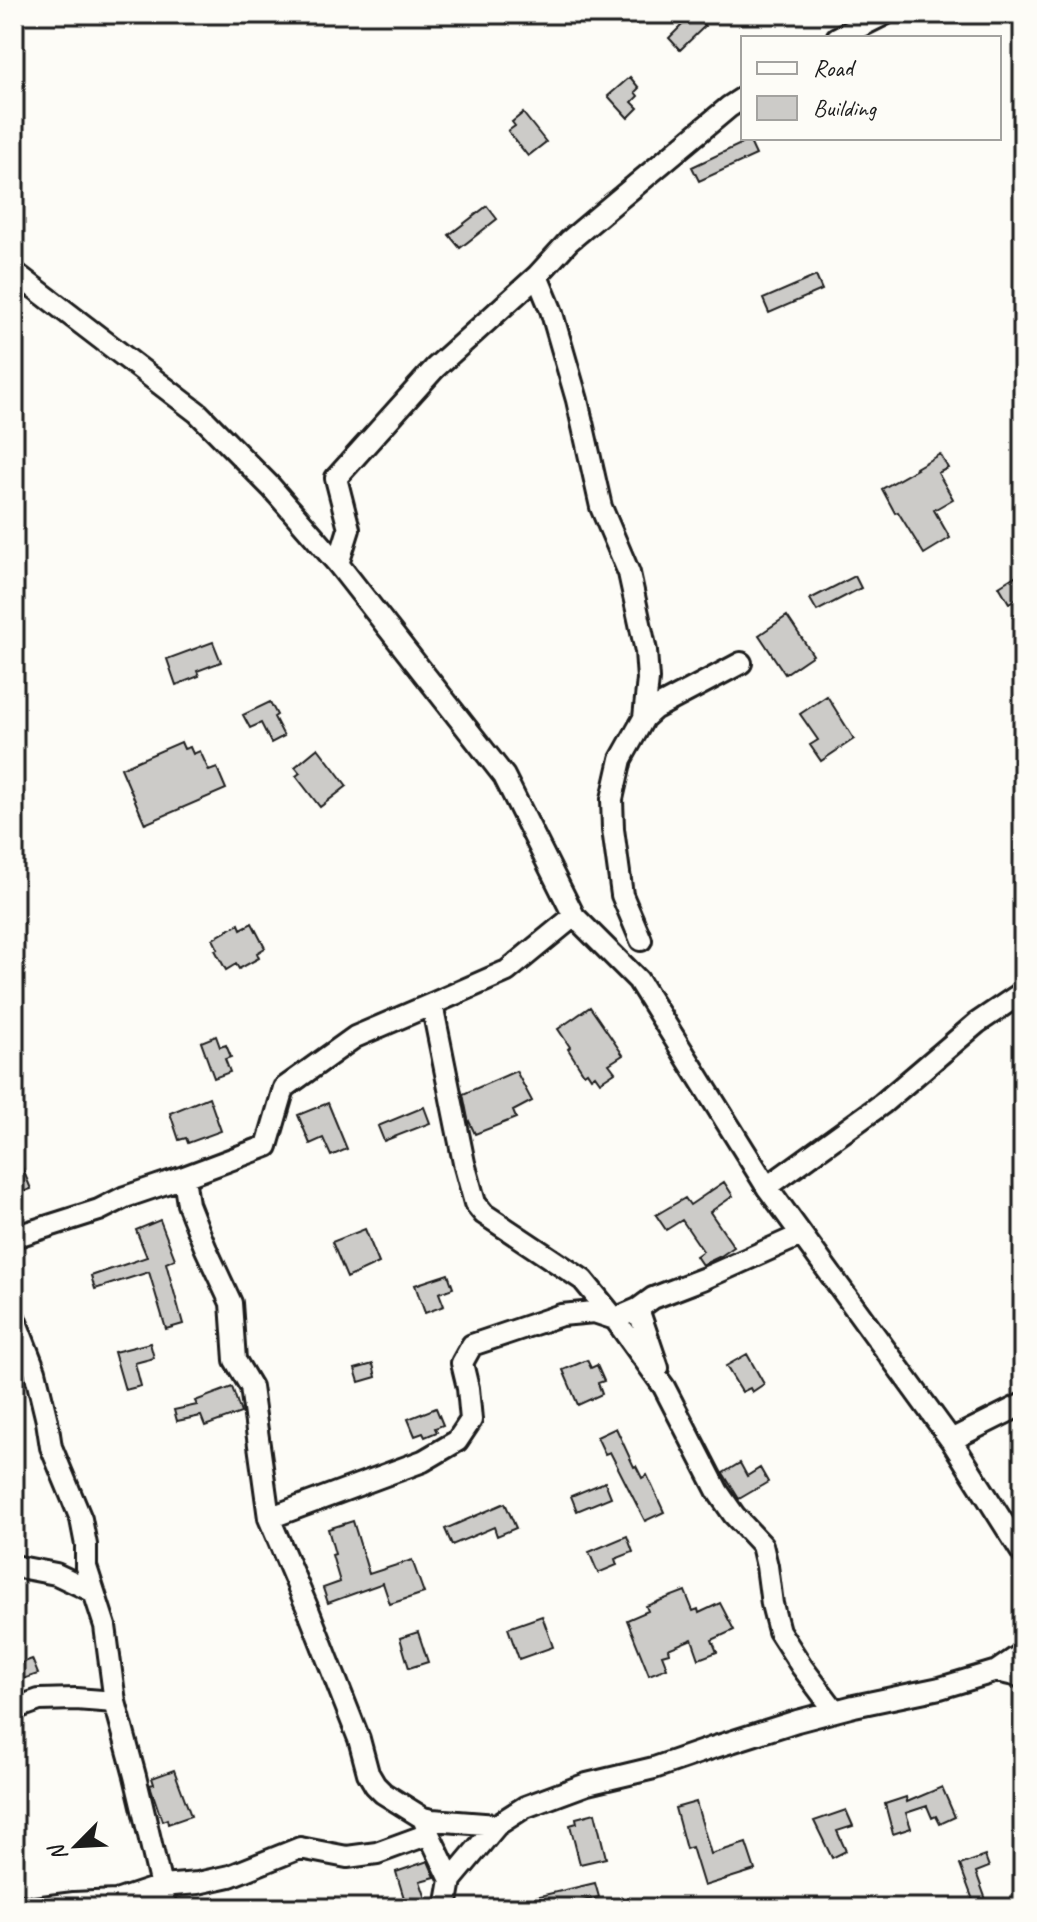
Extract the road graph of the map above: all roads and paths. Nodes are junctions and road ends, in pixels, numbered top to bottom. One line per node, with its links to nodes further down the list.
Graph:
1 (885, 14): 2 (street)
2 (841, 36)
3 (741, 99): 5 (street)
4 (14, 272): 6 (street)
5 (537, 276): 6 (street); 8 (street)
6 (338, 564): 9 (street)
7 (741, 663): 8 (street)
8 (644, 718): 10 (street)
9 (574, 916): 12 (street); 14 (street)
10 (641, 940)
11 (1023, 992): 14 (street)
12 (432, 1004): 13 (street); 19 (street)
13 (184, 1177): 16 (street); 23 (street)
14 (767, 1187): 15 (street)
15 (801, 1235): 17 (street); 22 (street)
16 (14, 1237)
17 (638, 1309): 19 (street); 20 (street)
18 (14, 1317): 26 (street)
19 (615, 1319): 20 (street); 23 (street)
20 (664, 1387): 32 (street)
21 (1023, 1404): 22 (street)
22 (951, 1440): 24 (street)
23 (269, 1518): 34 (street)
24 (1023, 1554)
25 (14, 1566): 26 (street)
26 (94, 1592): 30 (street)
27 (1023, 1653): 28 (street)
28 (997, 1671): 29 (street); 32 (street)
29 (1023, 1677)
30 (115, 1702): 31 (street); 36 (street)
31 (15, 1710)
32 (835, 1711): 33 (street)
33 (497, 1825): 34 (street); 35 (street)
34 (426, 1826): 35 (street); 36 (street)
35 (451, 1880): 40 (street)
36 (161, 1886): 38 (street); 39 (street)
37 (14, 1905): 38 (street)
38 (33, 1908)
39 (166, 1908)
40 (446, 1908)

